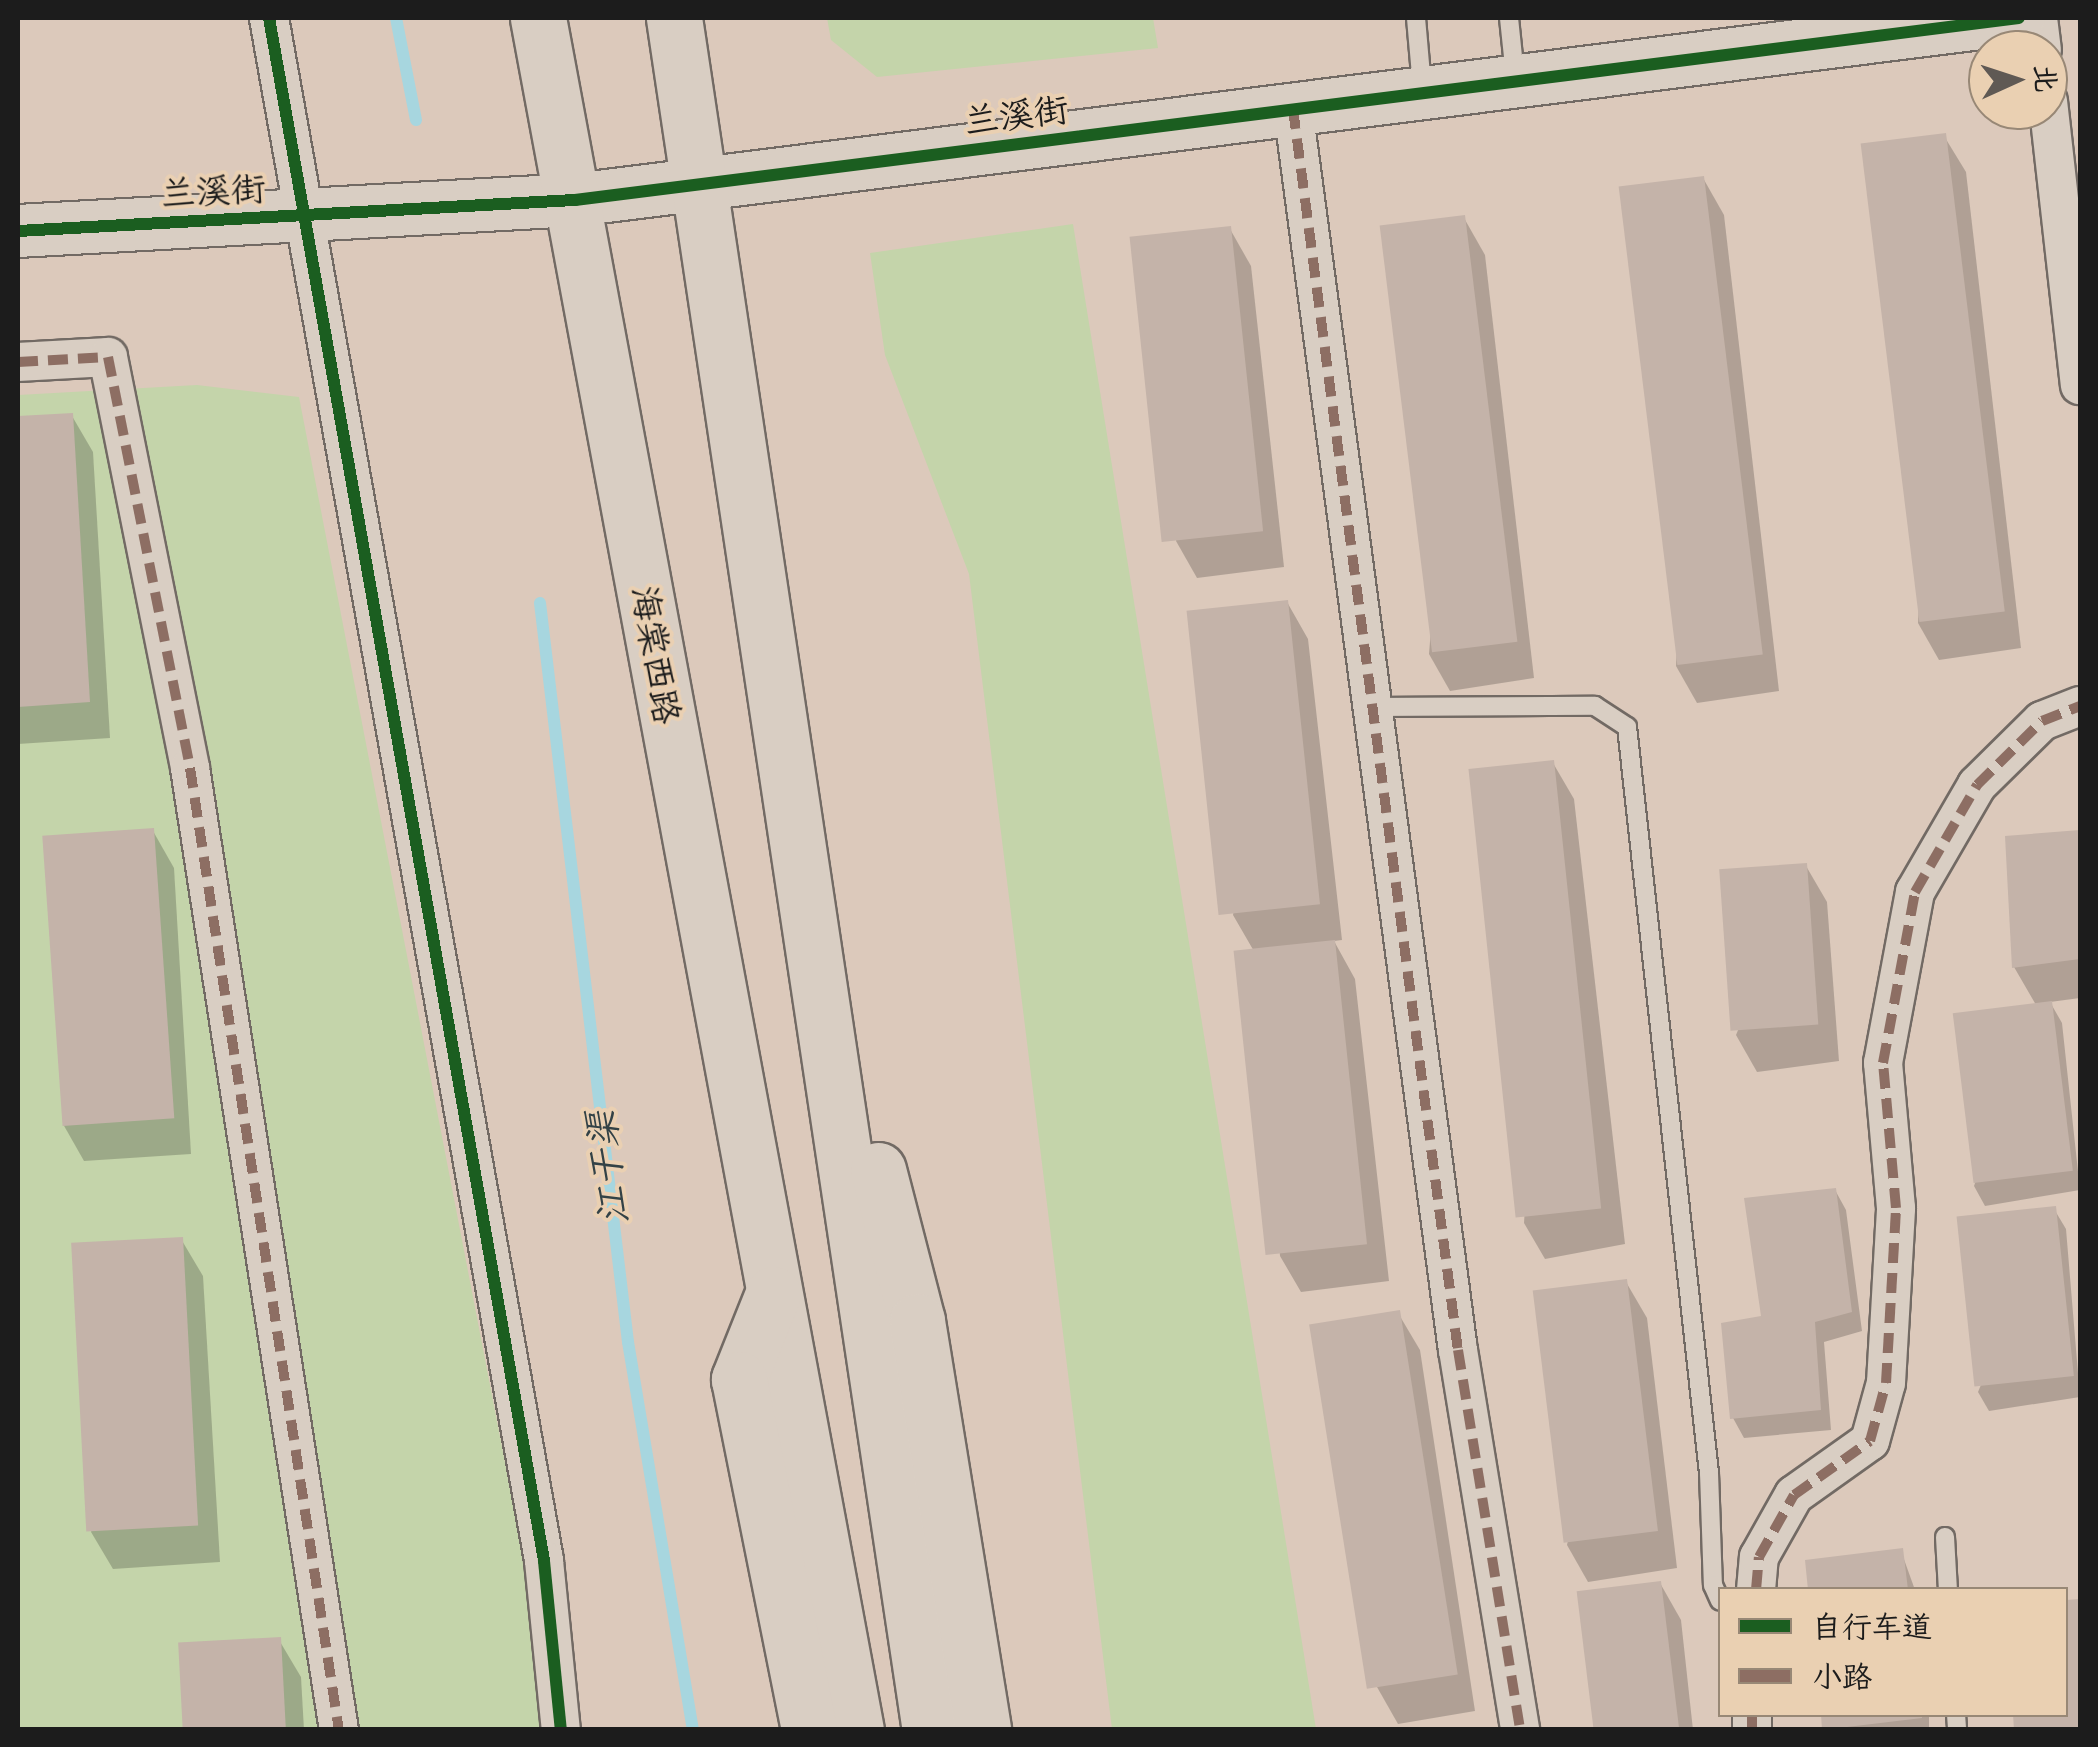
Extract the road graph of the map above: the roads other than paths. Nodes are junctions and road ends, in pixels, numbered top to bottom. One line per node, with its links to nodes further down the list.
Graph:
1 (269, 18): 13 (street)
2 (538, 18): 12 (main road, 海棠西路)
3 (674, 18): 11 (main road)
4 (1416, 18): 8 (lane)
5 (1509, 18): 7 (lane)
6 (2020, 18): 7 (street, 兰溪街)
7 (1515, 82): 8 (street, 兰溪街)
8 (1422, 93): 9 (street, 兰溪街)
9 (1293, 110): 11 (street, 兰溪街); 18 (street)
10 (2051, 130): 16 (street)
11 (695, 185): 12 (street, 兰溪街); 19 (main road)
12 (576, 200): 13 (street, 兰溪街); 20 (main road, 海棠西路)
13 (304, 215): 14 (street, 兰溪街); 26 (street)
14 (18, 231)
15 (18, 362): 25 (street)
16 (2080, 384)
17 (2080, 706): 22 (street)
18 (1372, 708): 24 (lane); 31 (street)
19 (806, 896): 29 (main road); 30 (main road)
20 (773, 1294): 27 (main road); 28 (main road, 海棠西路)
21 (1945, 1537): 23 (lane)
22 (1756, 1587)
23 (1948, 1587)
24 (1718, 1595)
25 (339, 1730)
26 (561, 1730)
27 (809, 1730)
28 (856, 1730)
29 (930, 1730)
30 (983, 1730)
31 (1520, 1730)

